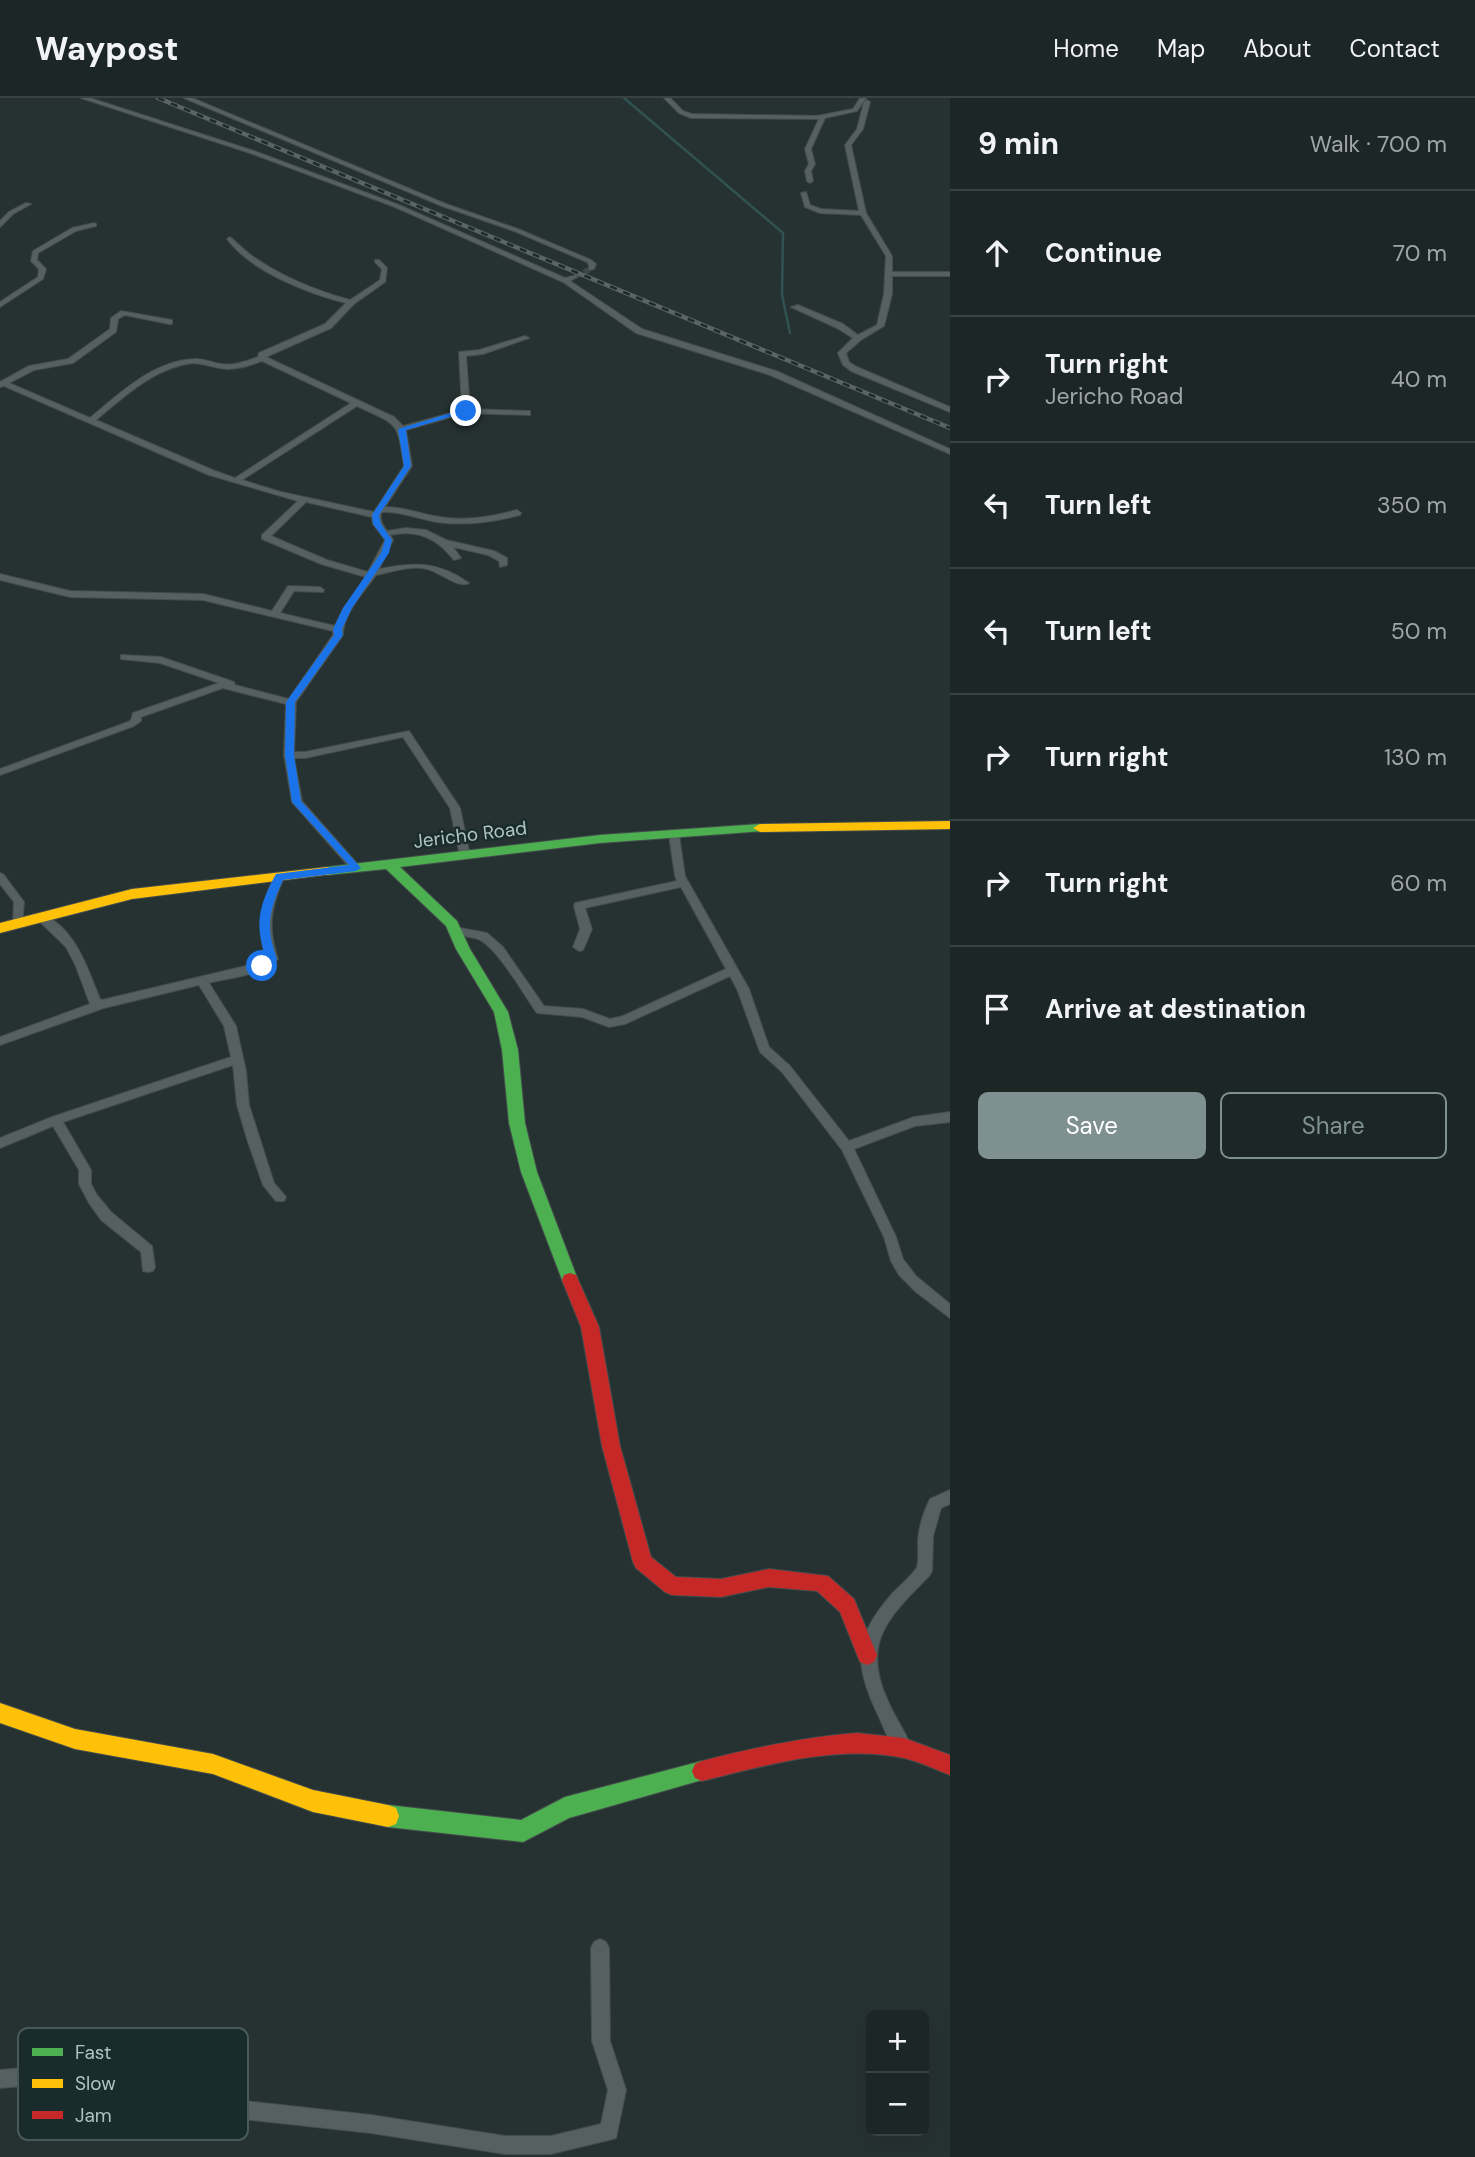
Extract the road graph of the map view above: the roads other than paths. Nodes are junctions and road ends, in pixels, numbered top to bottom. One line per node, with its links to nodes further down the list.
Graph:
1 (84, 98): 18 (street)
2 (187, 98): 14 (street)
3 (667, 98): 5 (street)
4 (866, 98): 5 (street); 9 (street)
5 (823, 117): 6 (street)
6 (810, 181)
7 (804, 193): 9 (street)
8 (28, 204): 10 (street)
9 (863, 213): 15 (street)
10 (0, 225)
11 (94, 225): 20 (street)
12 (230, 239): 21 (street)
13 (377, 261): 21 (street)
14 (592, 269)
15 (890, 274): 16 (street); 26 (street)
16 (950, 274)
17 (575, 276): 18 (street)
18 (565, 281): 35 (street)
19 (0, 291): 20 (street)
20 (14, 294): 22 (street)
21 (351, 302): 27 (street)
22 (0, 305)
23 (796, 307): 26 (street)
24 (169, 322): 28 (street)
25 (525, 338): 31 (street)
26 (858, 338): 30 (street)
27 (262, 358): 29 (street); 33 (street)
28 (2, 385): 33 (street)
29 (355, 404): 34 (street); 36 (street)
30 (950, 410)
31 (466, 411): 32 (street); 34 (street)
32 (527, 413)
33 (92, 420): 36 (street)
34 (402, 429): 38 (street)
35 (950, 452)
36 (235, 481): 37 (street)
37 (305, 499): 38 (street); 44 (street)
38 (378, 512): 39 (street); 40 (street)
39 (517, 513)
40 (385, 534): 41 (street); 44 (street)
41 (440, 541): 42 (street); 43 (street)
42 (457, 558)
43 (503, 565)
44 (372, 574): 46 (street); 49 (street)
45 (0, 577): 48 (street)
46 (466, 583)
47 (320, 590): 48 (street)
48 (274, 615): 49 (street)
49 (338, 629): 52 (street)
50 (124, 657): 51 (street)
51 (251, 692): 52 (street); 54 (street)
52 (291, 702): 53 (street)
53 (289, 755): 57 (street); 59 (street)
54 (0, 772)
55 (950, 825): 56 (street, Jericho Road)
56 (674, 835): 57 (street, Jericho Road); 62 (street)
57 (465, 856): 58 (street, Jericho Road)
58 (389, 864): 59 (street, Jericho Road); 66 (street)
59 (356, 868): 61 (street, Jericho Road)
60 (0, 877): 64 (street)
61 (279, 877): 63 (street, Jericho Road); 69 (street)
62 (684, 883): 67 (street); 68 (street)
63 (40, 918): 64 (street, Jericho Road); 70 (street)
64 (18, 924): 65 (street, Jericho Road)
65 (0, 928)
66 (455, 931): 68 (street); 81 (street)
67 (579, 947)
68 (732, 971): 76 (street)
69 (201, 979): 70 (street); 72 (street)
70 (102, 1004): 71 (street)
71 (0, 1041)
72 (237, 1059): 74 (street); 77 (street)
73 (950, 1117): 76 (street)
74 (56, 1120): 75 (street); 78 (street)
75 (0, 1143)
76 (846, 1147): 79 (street)
77 (280, 1196)
78 (148, 1267)
79 (950, 1312)
80 (950, 1497): 81 (street)
81 (867, 1655): 83 (street)
82 (0, 1713): 83 (street)
83 (904, 1748): 84 (street)
84 (950, 1765)
85 (600, 1948): 88 (street)
86 (18, 2077): 87 (street)
87 (0, 2079)
88 (248, 2111)

